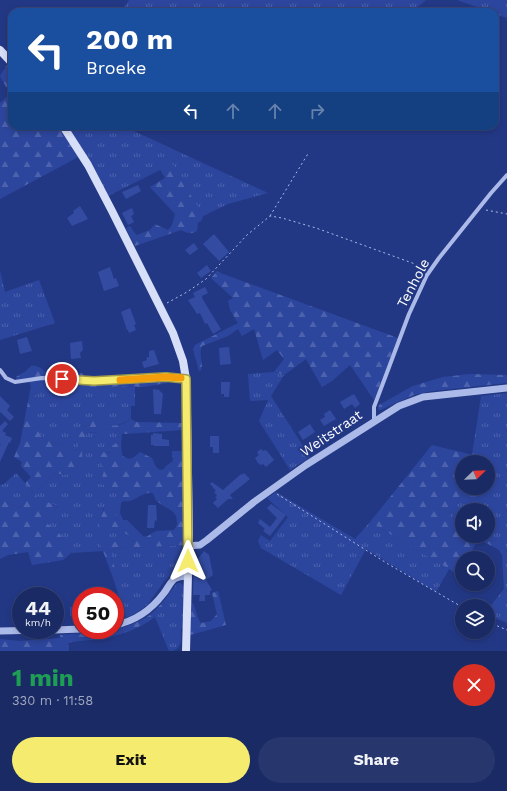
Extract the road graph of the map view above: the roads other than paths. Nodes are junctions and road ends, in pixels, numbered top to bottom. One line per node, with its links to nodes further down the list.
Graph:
1 (0, 50): 2 (main road)
2 (8, 59)
3 (66, 130): 6 (main road)
4 (507, 175): 8 (street, Tenhole)
5 (0, 370): 6 (street)
6 (186, 379): 9 (main road)
7 (507, 388): 8 (street, Weitstraat)
8 (374, 421): 9 (street, Weitstraat)
9 (188, 546): 10 (main road)
10 (188, 576): 11 (street); 14 (main road)
11 (124, 622)
12 (0, 631): 13 (street)
13 (12, 631)
14 (186, 651)

